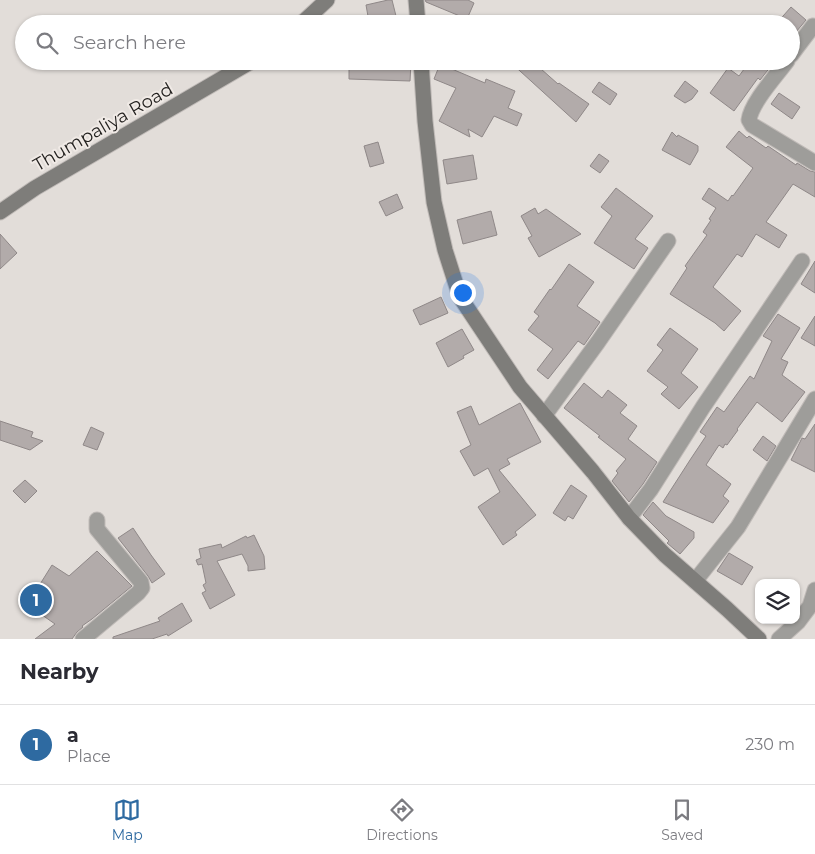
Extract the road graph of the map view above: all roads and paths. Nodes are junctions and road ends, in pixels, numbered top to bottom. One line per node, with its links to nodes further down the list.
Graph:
1 (327, 0): 3 (street)
2 (416, 0): 4 (street)
3 (311, 15)
4 (417, 15)
5 (813, 26): 6 (street)
6 (800, 43)
7 (237, 70): 11 (street, Thumpaliya Road)
8 (422, 70): 15 (street)
9 (780, 70): 10 (street)
10 (815, 163)
11 (0, 212)
12 (668, 240): 15 (street)
13 (802, 261): 16 (street)
14 (815, 399): 18 (street)
15 (544, 416): 16 (street)
16 (629, 518): 18 (street)
17 (97, 520): 20 (street)
18 (695, 581): 21 (street)
19 (815, 590): 22 (street)
20 (83, 639)
21 (759, 639)
22 (779, 639)

